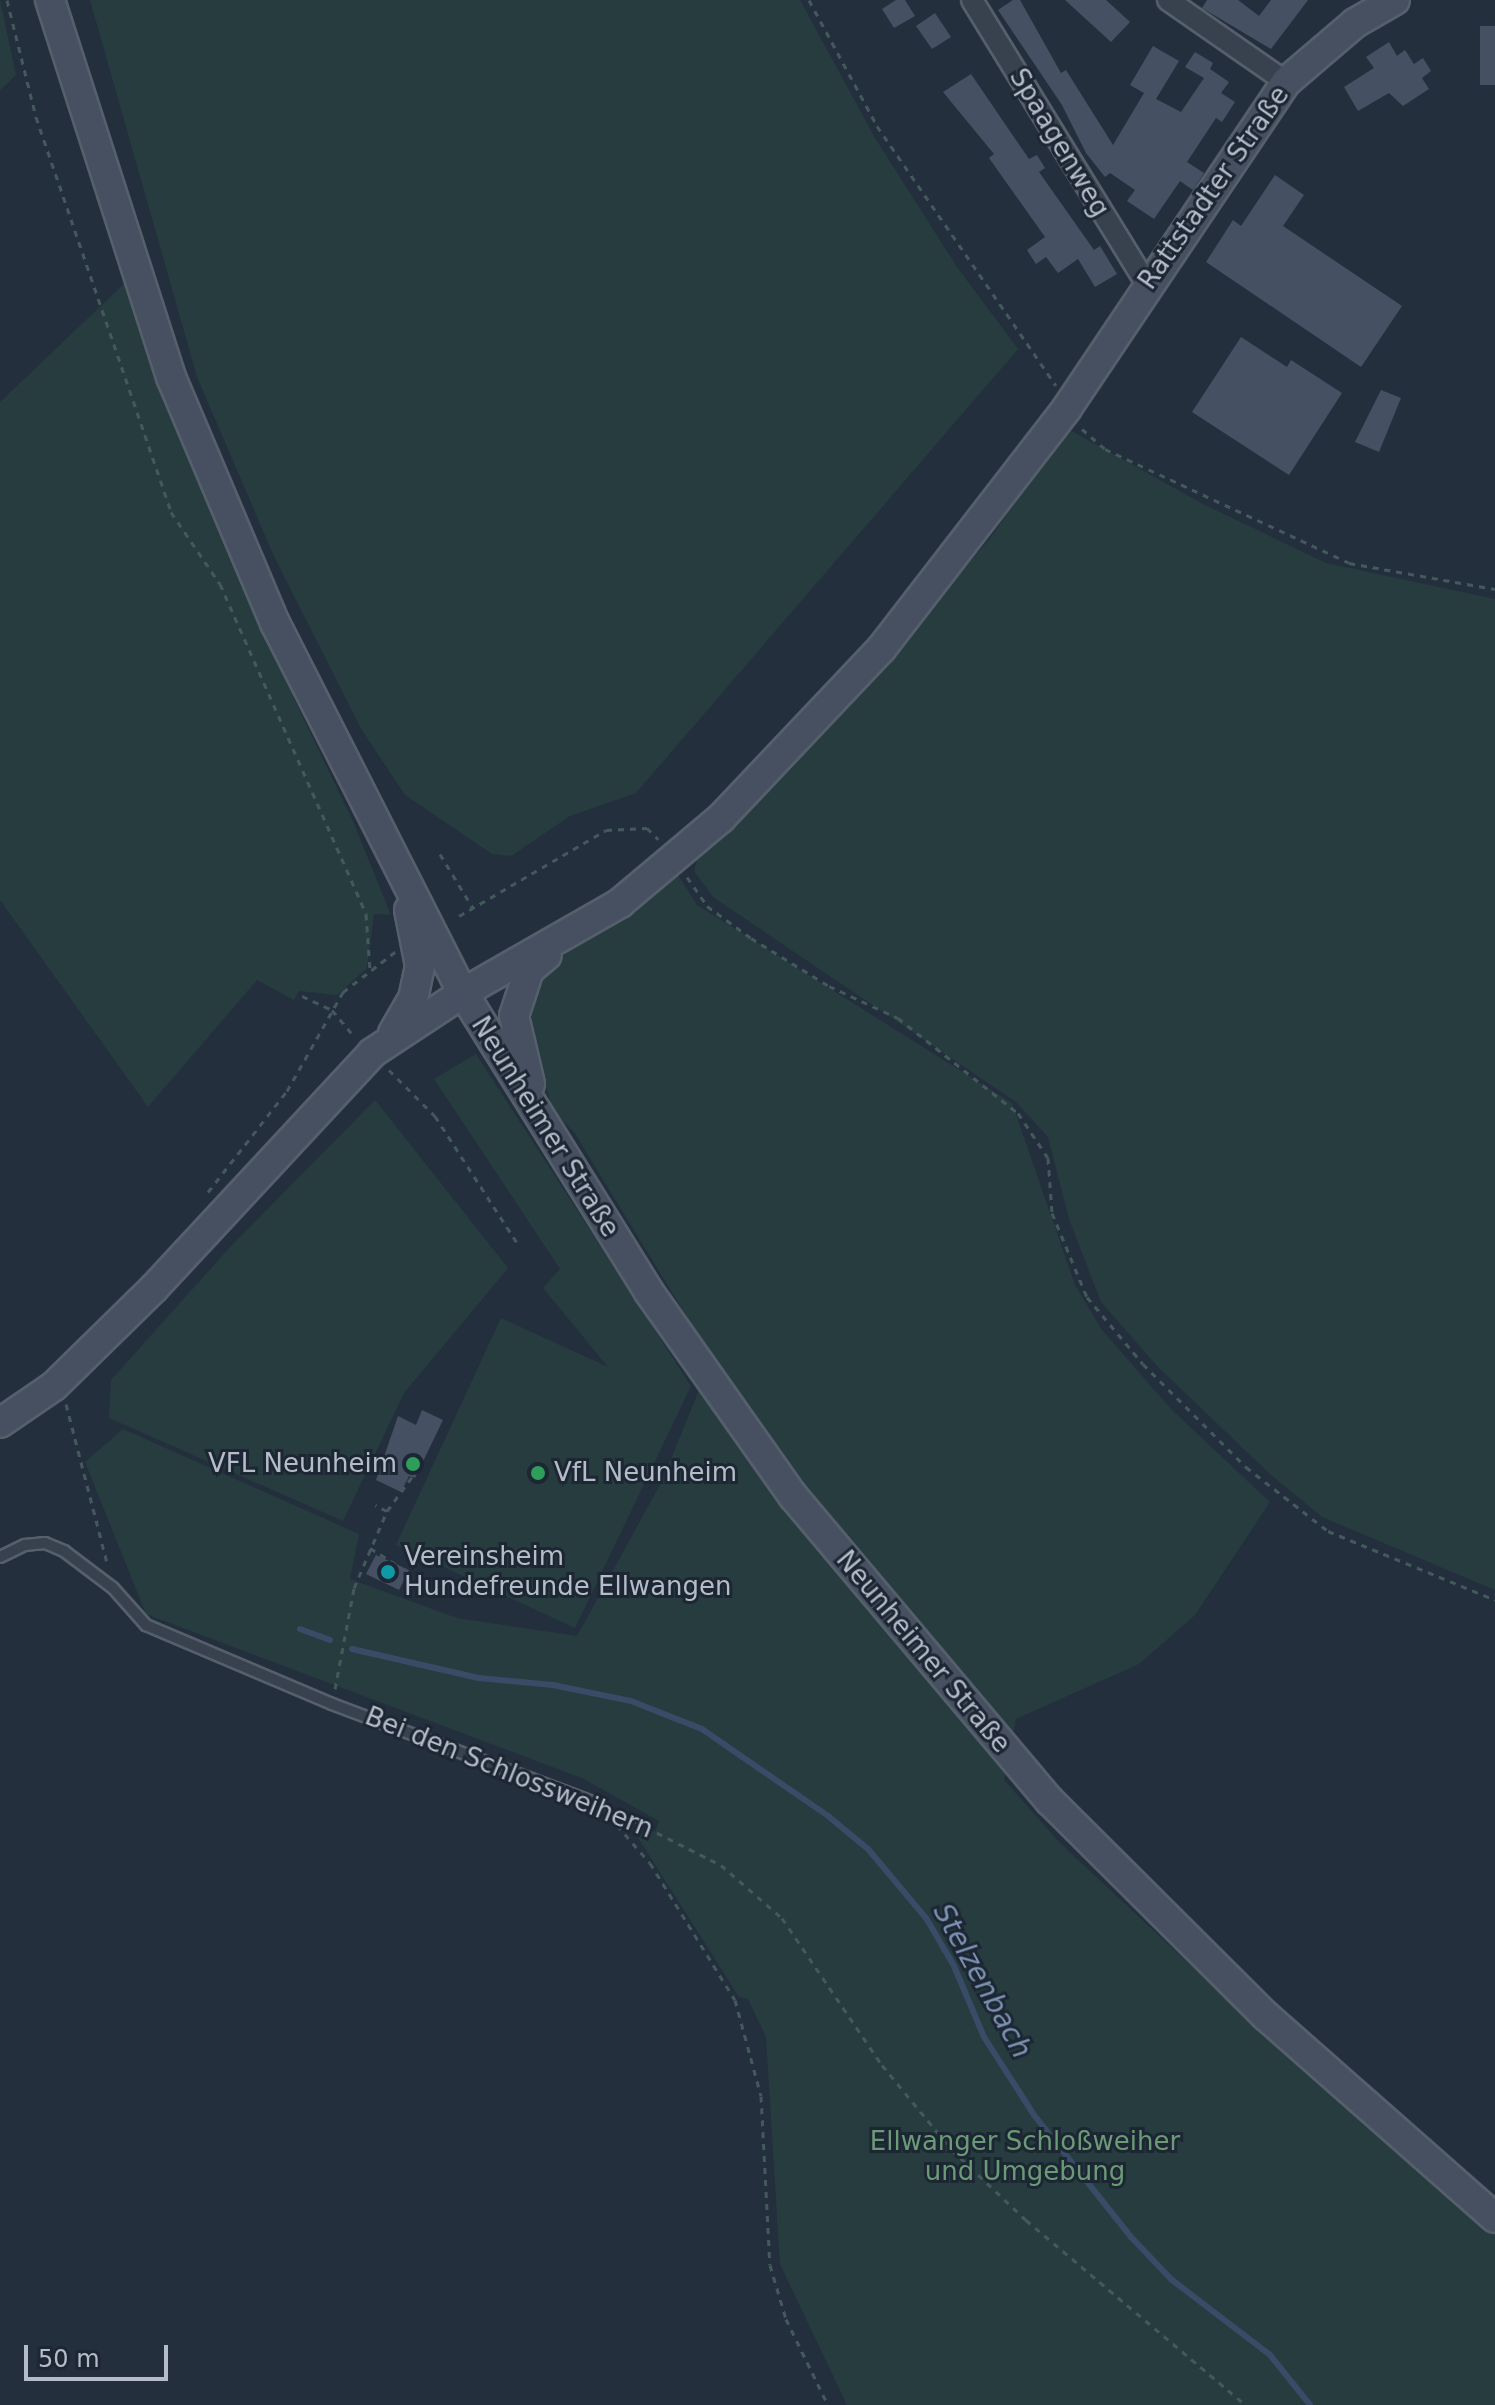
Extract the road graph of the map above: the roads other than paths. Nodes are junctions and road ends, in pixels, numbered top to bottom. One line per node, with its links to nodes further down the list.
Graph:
1 (50, 0): 7 (street)
2 (972, 0): 6 (street, Spaagenweg)
3 (1168, 0): 5 (street)
4 (1395, 0): 5 (street, Rattstadter Straße)
5 (1286, 82): 6 (street, Rattstadter Straße)
6 (1147, 285): 8 (street, Rattstadter Straße)
7 (405, 885): 9 (street, Neunheimer Straße); 10 (street)
8 (569, 936): 9 (street); 11 (street)
9 (463, 993): 10 (street); 11 (street, Neunheimer Straße)
10 (382, 1044): 12 (street)
11 (539, 1116): 15 (street, Neunheimer Straße)
12 (0, 1423)
13 (0, 1557): 14 (lane, Bei den Schlossweihern)
14 (600, 1805)
15 (1495, 2218)

